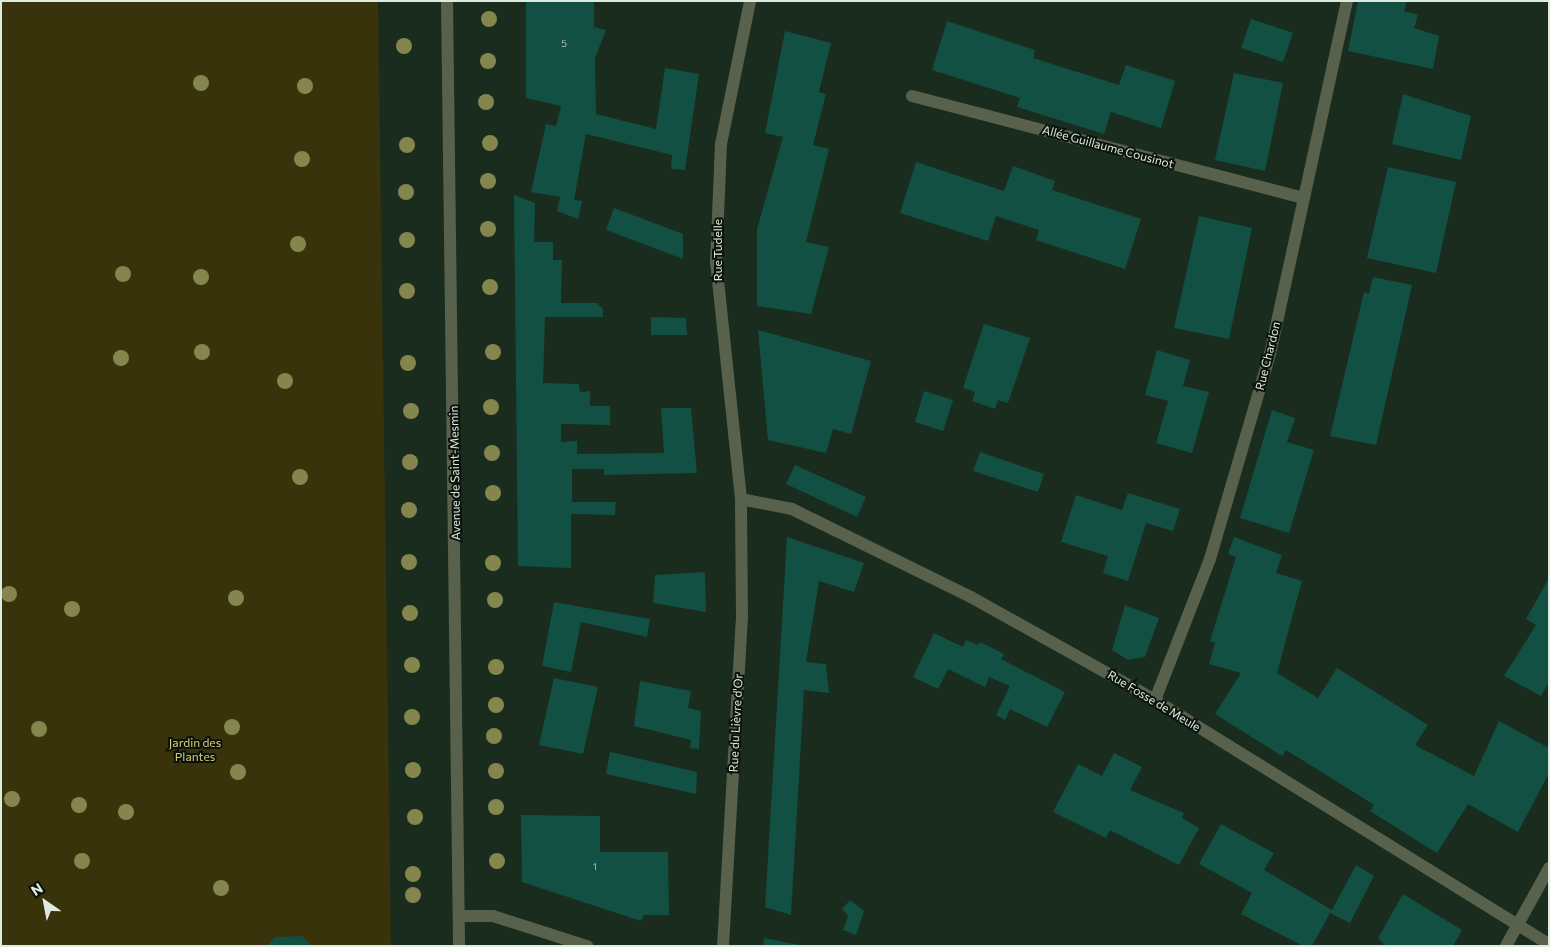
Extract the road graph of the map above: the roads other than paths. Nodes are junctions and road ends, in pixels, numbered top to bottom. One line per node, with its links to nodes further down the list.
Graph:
1 (447, 1): 9 (street, Avenue de Saint-Mesmin)
2 (750, 1): 6 (street, Rue Tudelle)
3 (1347, 1): 5 (street, Rue Chardon)
4 (912, 96): 5 (street, Allée Guillaume Cousinot)
5 (1304, 198): 7 (street, Rue Chardon)
6 (741, 499): 7 (street, Rue Fosse de Meule); 14 (street, Rue du Lièvre d'Or)
7 (1155, 700): 10 (street, Rue Fosse de Meule)
8 (1549, 868): 10 (street)
9 (460, 916): 12 (street, Avenue de Saint-Mesmin); 13 (street)
10 (1516, 925): 11 (street, Rue Fosse de Meule); 15 (street)
11 (1549, 944)
12 (459, 946)
13 (587, 946)
14 (723, 946)
15 (1506, 946)

